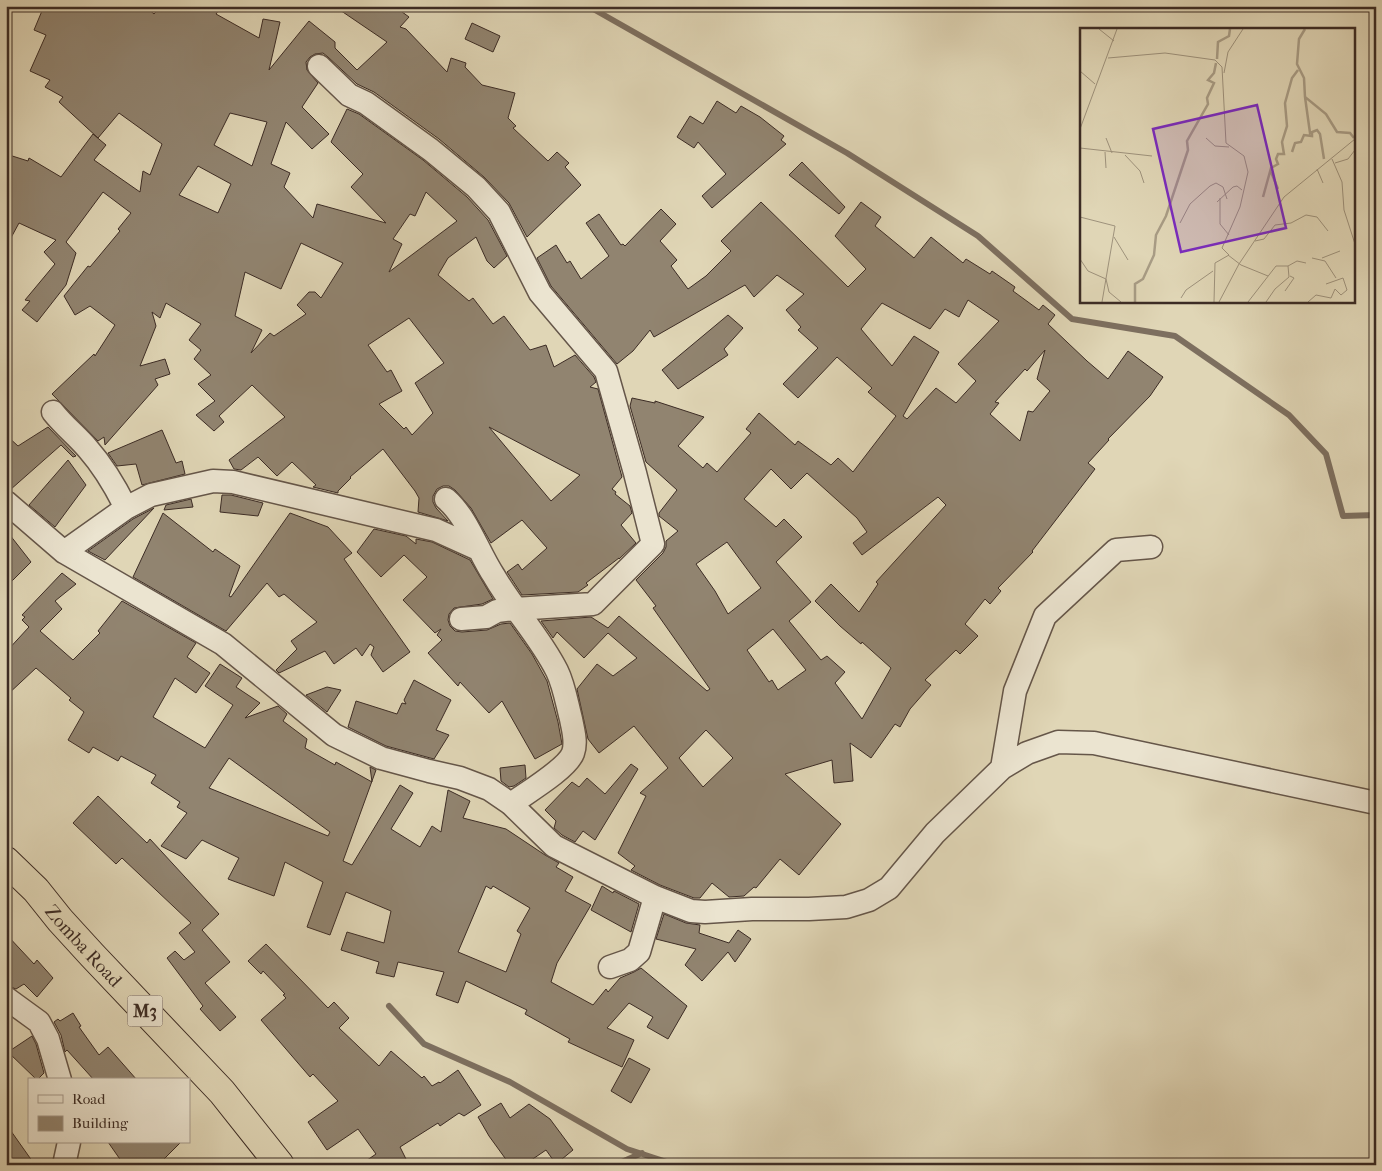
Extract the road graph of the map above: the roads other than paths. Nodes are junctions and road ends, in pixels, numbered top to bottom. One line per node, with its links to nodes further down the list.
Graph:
1 (319, 66): 9 (street)
2 (53, 412): 5 (street)
3 (446, 499): 7 (street)
4 (6, 502): 8 (street)
5 (126, 508): 7 (street); 8 (street)
6 (1151, 548): 11 (street)
7 (478, 549): 9 (street)
8 (64, 552): 13 (street)
9 (515, 609): 10 (street); 13 (street)
10 (461, 619)
11 (1002, 768): 12 (street); 15 (street)
12 (1376, 803)
13 (512, 804): 15 (street)
14 (6, 861): 21 (highway, Zomba Road / M3)
15 (655, 897): 16 (street)
16 (610, 967)
17 (6, 998): 18 (street)
18 (59, 1078)
19 (69, 1144): 20 (street)
20 (64, 1165)
21 (280, 1165)

